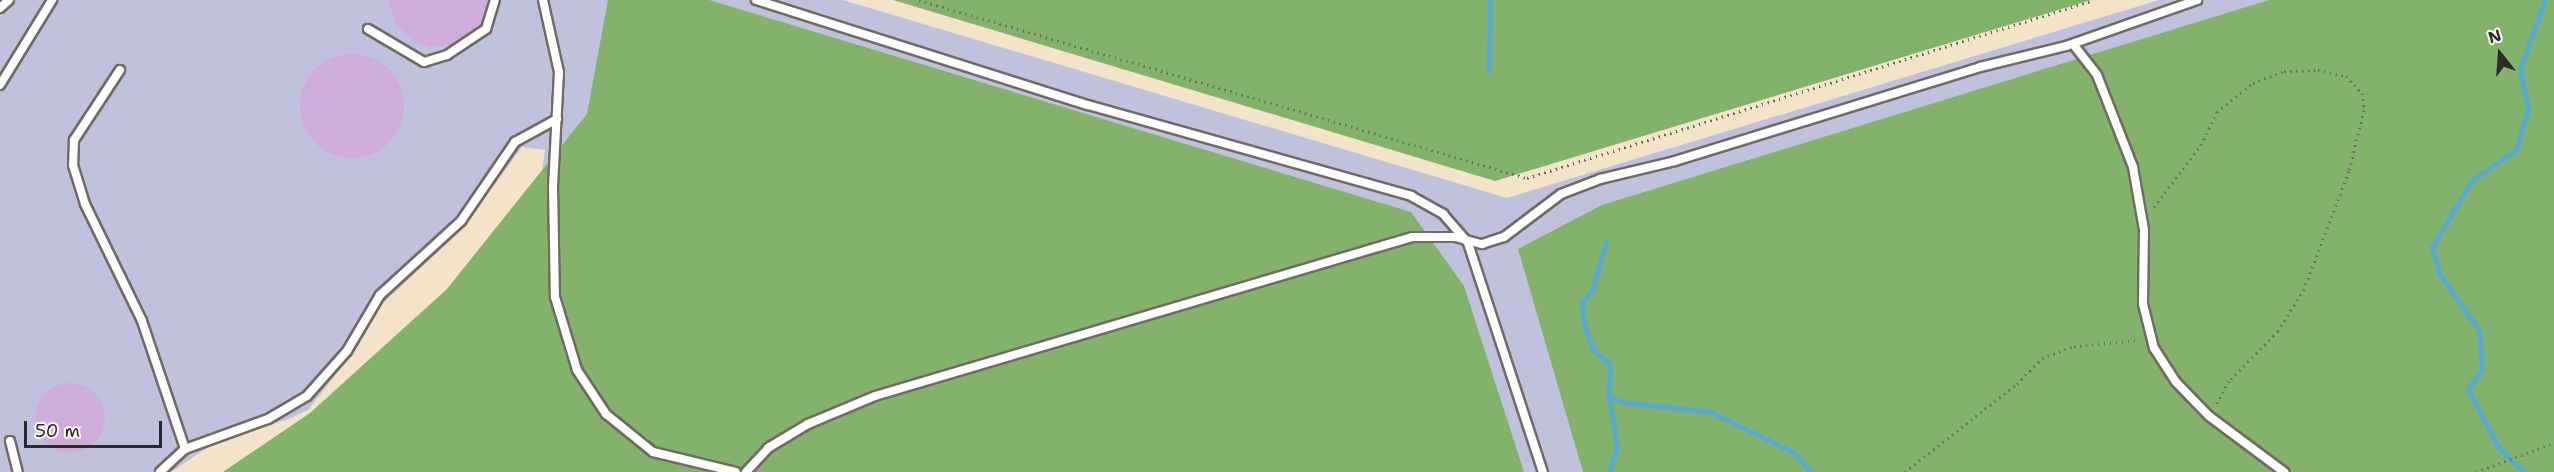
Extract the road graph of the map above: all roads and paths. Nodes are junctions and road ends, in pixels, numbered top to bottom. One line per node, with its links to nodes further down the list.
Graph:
1 (9, 0): 9 (lane)
2 (52, 0): 13 (lane)
3 (495, 0): 10 (lane)
4 (543, 0): 14 (lane)
5 (756, 0): 16 (lane)
6 (919, 0): 7 (path)
7 (2094, 0)
8 (2197, 0): 11 (lane)
9 (0, 8)
10 (368, 29)
11 (2073, 44): 15 (lane); 16 (lane)
12 (120, 70): 21 (lane)
13 (0, 85)
14 (557, 120): 21 (lane); 24 (lane)
15 (2142, 220): 17 (lane); 18 (path)
16 (1468, 243): 25 (lane); 26 (lane)
17 (2154, 348): 18 (lane); 27 (path)
18 (2209, 416): 28 (lane)
19 (10, 441): 22 (lane)
20 (2554, 443): 29 (path)
21 (185, 449): 23 (lane)
22 (18, 472)
23 (160, 472)
24 (736, 472)
25 (746, 472)
26 (1543, 472)
27 (1905, 472)
28 (2284, 472)
29 (2476, 472)

